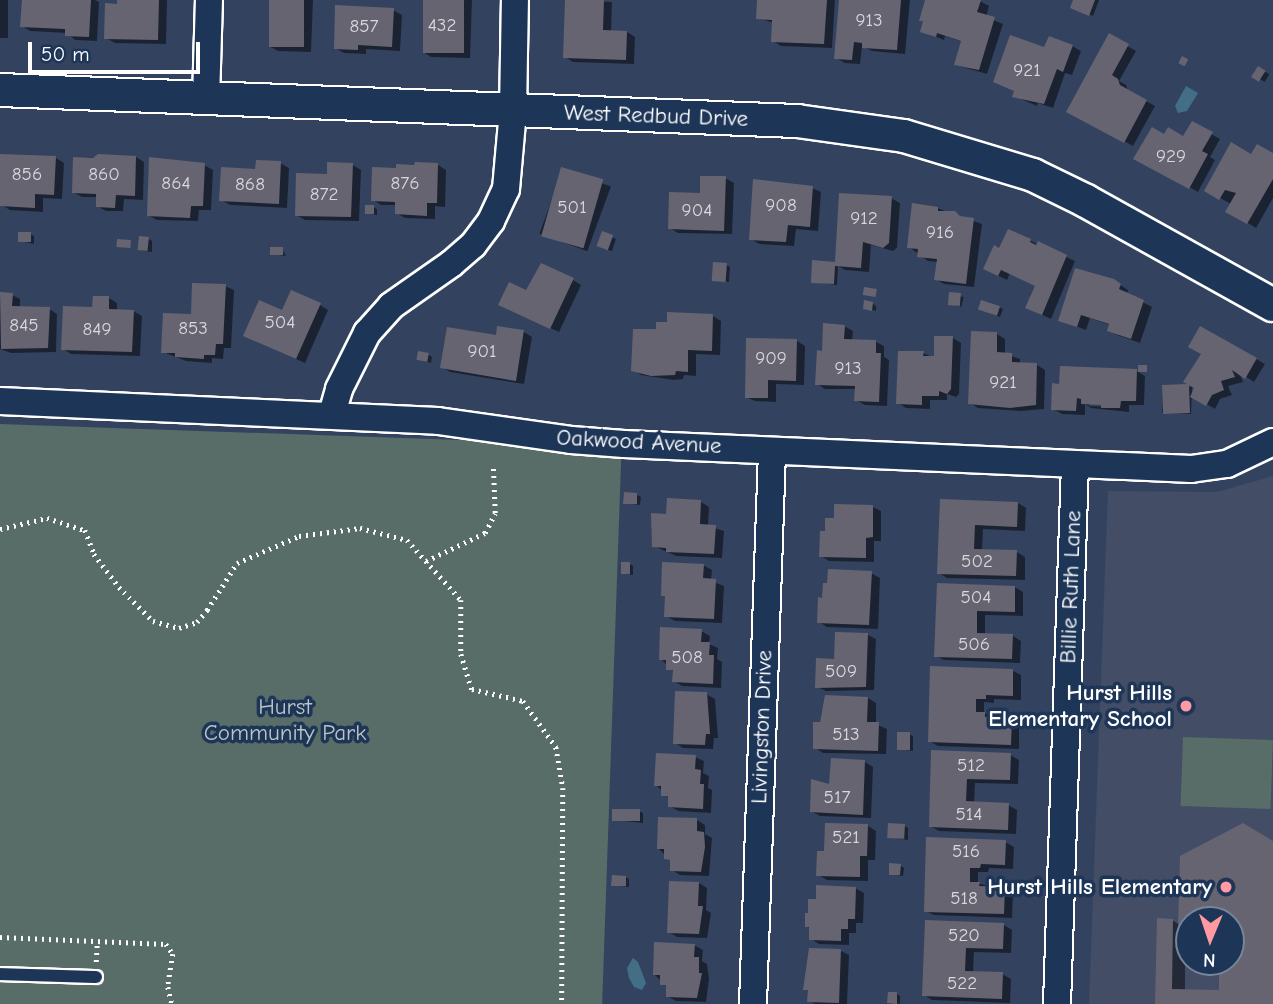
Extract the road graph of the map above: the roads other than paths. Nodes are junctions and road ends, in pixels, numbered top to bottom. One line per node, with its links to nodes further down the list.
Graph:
1 (209, 0): 4 (street)
2 (515, 0): 5 (street)
3 (0, 90): 4 (street, West Redbud Drive)
4 (206, 100): 5 (street, West Redbud Drive)
5 (513, 111): 6 (street, West Redbud Drive); 8 (street)
6 (1273, 305)
7 (0, 401): 8 (street, Oakwood Avenue)
8 (332, 414): 10 (street, Oakwood Avenue)
9 (1273, 442): 11 (street, Oakwood Avenue)
10 (772, 450): 11 (street, Oakwood Avenue); 14 (street, Livingston Drive)
11 (1075, 464): 15 (street, Billie Ruth Lane)
12 (0, 974): 13 (lane)
13 (96, 978)
14 (753, 1004)
15 (1057, 1004)

